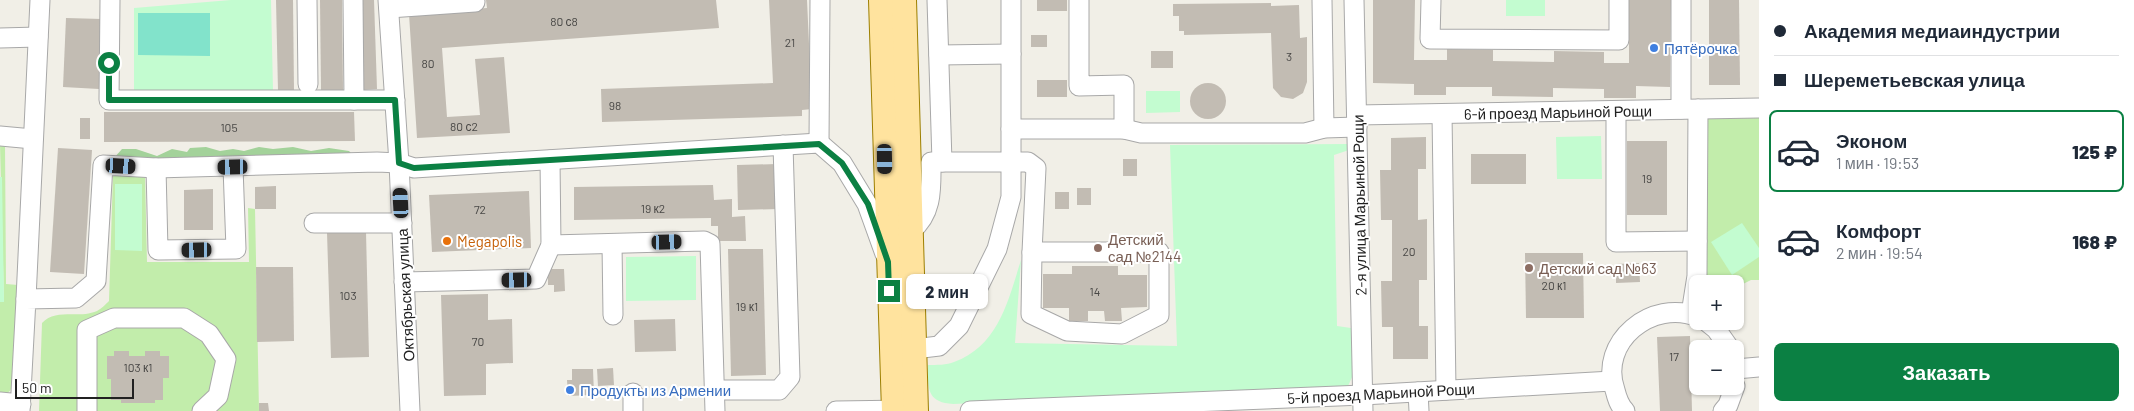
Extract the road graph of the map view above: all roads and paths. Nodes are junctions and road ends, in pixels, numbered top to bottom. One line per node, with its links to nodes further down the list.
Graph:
1 (40, 0): 17 (street)
2 (110, 0): 22 (street)
3 (307, 0): 21 (street)
4 (353, 0): 22 (street)
5 (820, 0): 34 (street)
6 (937, 0): 20 (street)
7 (1011, 0): 19 (street)
8 (1079, 0): 31 (street)
9 (1322, 0): 29 (street)
10 (1354, 0): 28 (street, 2-я улица Марьиной Рощи)
11 (1431, 0): 12 (street)
12 (1619, 0)
13 (1681, 0): 25 (street)
14 (475, 2): 15 (street)
15 (388, 4): 23 (street, Октябрьская улица)
16 (893, 10): 44 (main road); 49 (main road)
17 (38, 37): 18 (street); 33 (street)
18 (0, 38)
19 (1011, 54): 20 (street); 30 (street)
20 (938, 55): 37 (street)
21 (308, 84)
22 (354, 100): 23 (street)
23 (395, 100): 39 (street, Октябрьская улица)
24 (1759, 108): 25 (street, 6-й проезд Марьиной Рощи)
25 (1689, 109): 26 (street, 6-й проезд Марьиной Рощи); 45 (street)
26 (1616, 110): 27 (street, 6-й проезд Марьиной Рощи); 45 (street)
27 (1442, 114): 28 (street, 6-й проезд Марьиной Рощи); 60 (street)
28 (1357, 121): 29 (street, 6-й проезд Марьиной Рощи); 64 (street, 2-я улица Марьиной Рощи)
29 (1324, 128): 31 (street, 6-й проезд Марьиной Рощи)
30 (1011, 129): 31 (street, 6-й проезд Марьиной Рощи); 38 (street)
31 (1124, 129)
32 (0, 136): 33 (street)
33 (33, 140): 52 (street)
34 (819, 144): 35 (street); 49 (street)
35 (784, 145): 36 (street); 59 (street)
36 (550, 160): 39 (street); 47 (street)
37 (942, 162): 38 (street); 44 (street)
38 (1011, 162): 48 (street); 55 (street)
39 (399, 163): 40 (street); 42 (street, Октябрьская улица)
40 (233, 167): 41 (street); 41 (street)
41 (156, 168): 52 (street)
42 (402, 223): 43 (street); 51 (street, Октябрьская улица)
43 (314, 224)
44 (910, 231): 55 (main road)
45 (1697, 241): 50 (street)
46 (612, 244): 47 (street); 53 (street); 59 (street)
47 (551, 245): 51 (street)
48 (1032, 252): 48 (street)
49 (888, 262): 66 (main road)
50 (1697, 275)
51 (404, 282): 69 (street, Октябрьская улица)
52 (26, 299): 65 (street)
53 (613, 315)
54 (1689, 316): 58 (street)
55 (914, 349): 66 (main road)
56 (1759, 367): 57 (street)
57 (1744, 372)
58 (1612, 381): 60 (street, 5-й проезд Марьиной Рощи); 75 (street)
59 (714, 390): 70 (street)
60 (1446, 390): 61 (street, 5-й проезд Марьиной Рощи)
61 (1418, 392): 64 (street, 5-й проезд Марьиной Рощи); 74 (street)
62 (1730, 395): 76 (street)
63 (0, 402): 65 (street)
64 (1363, 403): 73 (street, 5-й проезд Марьиной Рощи)
65 (21, 408)
66 (905, 410): 71 (street); 72 (street)
67 (87, 411): 68 (street)
68 (202, 411)
69 (410, 411)
70 (715, 411)
71 (836, 411)
72 (925, 411)
73 (970, 411)
74 (1419, 411)
75 (1625, 411)
76 (1723, 411)

